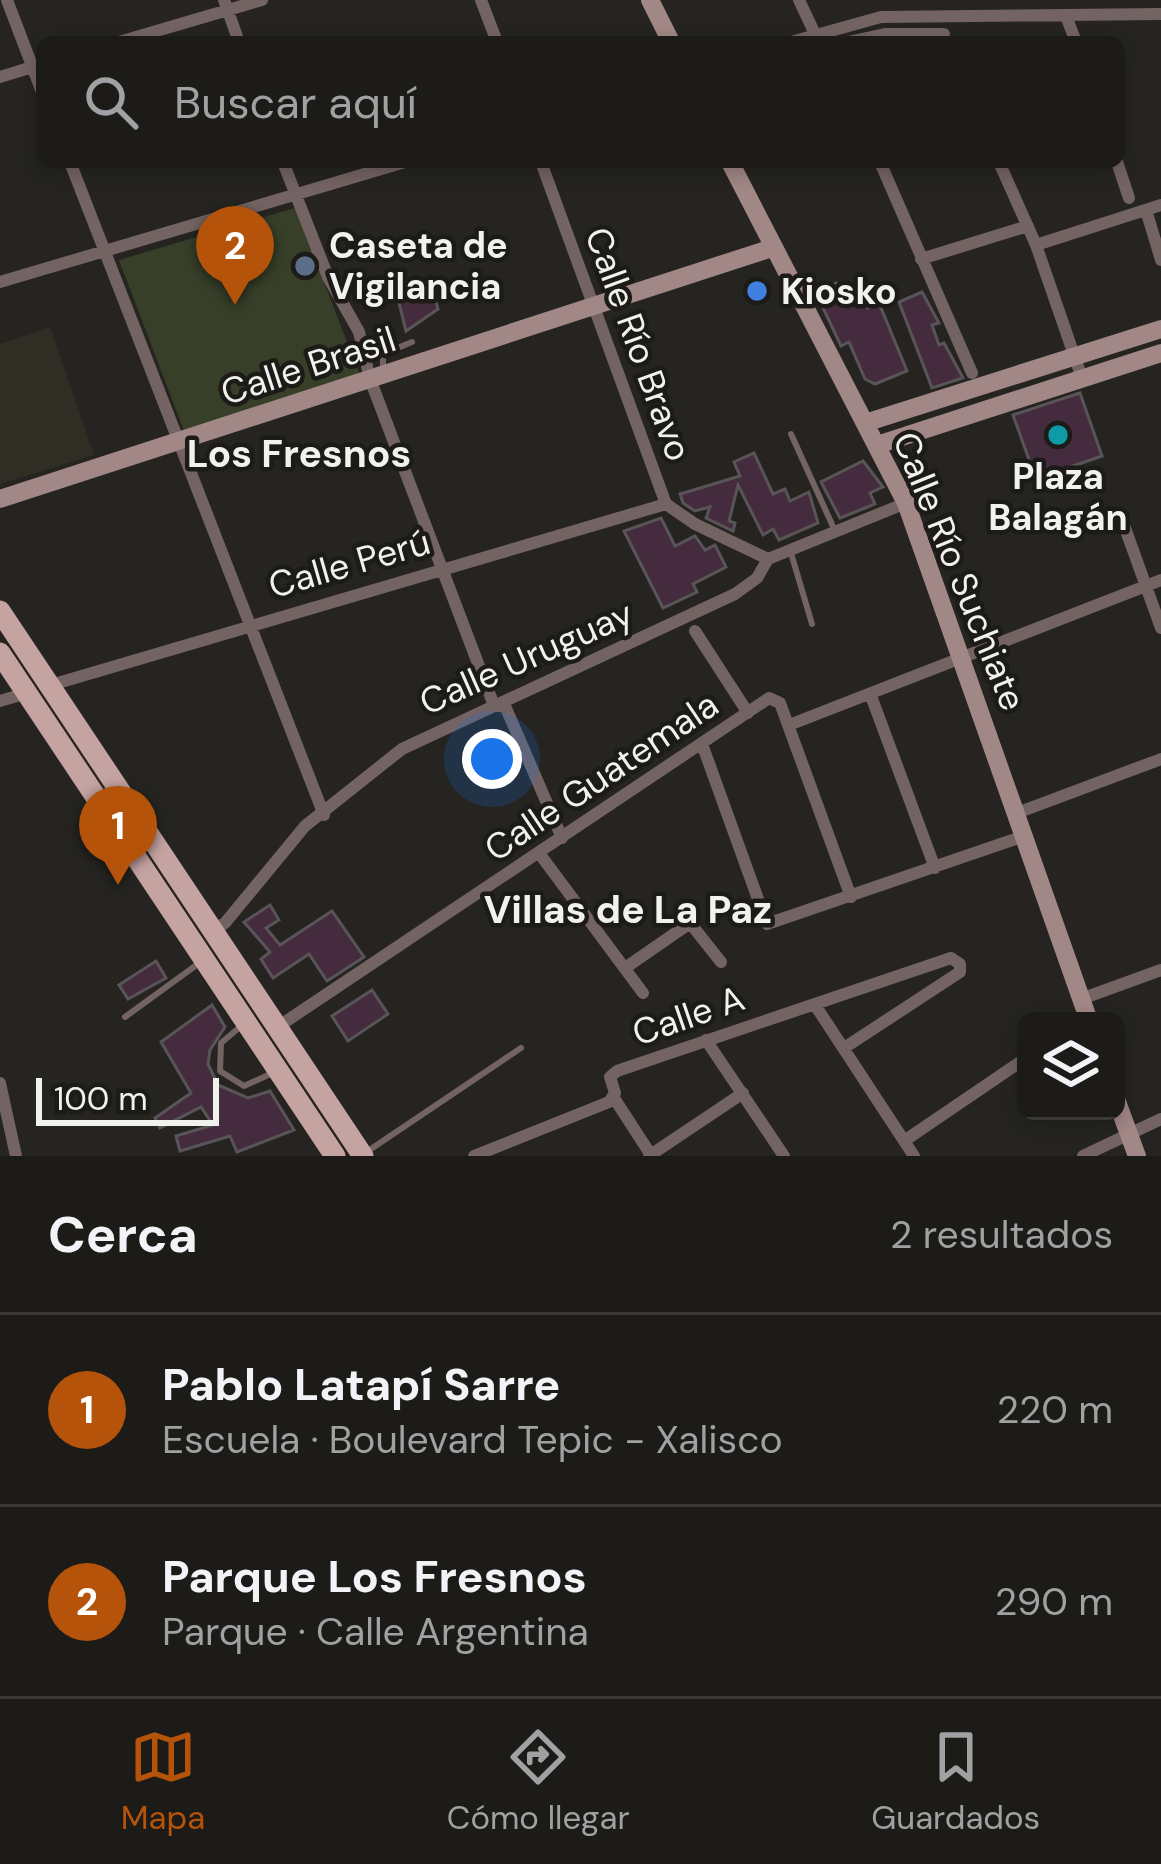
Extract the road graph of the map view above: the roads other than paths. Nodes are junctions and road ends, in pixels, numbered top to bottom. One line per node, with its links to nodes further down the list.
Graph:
1 (7, 0): 24 (street)
2 (262, 0): 8 (street)
3 (481, 0): 17 (street)
4 (650, 0): 18 (main road)
5 (800, 0): 14 (street)
6 (913, 0): 12 (street)
7 (1014, 0): 10 (street)
8 (226, 5): 15 (street); 16 (street)
9 (1161, 14): 11 (street)
10 (1014, 15): 11 (street); 13 (street)
11 (1066, 16): 23 (street)
12 (915, 17): 13 (street); 14 (street)
13 (940, 18): 22 (street)
14 (815, 34): 19 (street)
15 (136, 36)
16 (237, 36)
17 (495, 36)
18 (667, 36)
19 (809, 36)
20 (876, 36): 21 (street)
21 (915, 36)
22 (944, 36)
23 (1074, 36)
24 (36, 64)
25 (36, 66): 26 (street)
26 (0, 76)
27 (72, 168): 42 (street)
28 (285, 168): 35 (street)
29 (386, 168): 35 (street)
30 (543, 168): 46 (street, Calle Río Bravo)
31 (733, 168): 41 (main road, Calle Río Suchiate)
32 (883, 168): 43 (street)
33 (1002, 168): 39 (street)
34 (1119, 168): 36 (street)
35 (295, 196): 42 (street); 53 (street)
36 (1129, 198)
37 (1161, 205): 38 (street)
38 (1146, 210): 40 (street); 44 (street)
39 (1028, 226): 40 (street); 43 (street)
40 (1036, 245): 50 (street)
41 (772, 248): 46 (main road, Calle Brasil); 56 (main road, Calle Río Suchiate)
42 (106, 251): 45 (street); 58 (street)
43 (921, 259): 52 (street)
44 (1161, 260)
45 (0, 282)
46 (594, 305): 53 (main road, Calle Brasil); 62 (street, Calle Río Bravo)
47 (1161, 328): 50 (main road)
48 (412, 342): 53 (lane)
49 (1161, 353): 54 (main road)
50 (1075, 356): 51 (main road); 54 (street)
51 (1024, 372): 55 (main road); 56 (main road)
52 (972, 373)
53 (377, 377): 58 (main road, Calle Brasil); 67 (street)
54 (1082, 377): 55 (main road)
55 (1031, 393): 59 (main road)
56 (865, 423): 59 (main road, Calle Río Suchiate)
57 (791, 434): 64 (lane)
58 (178, 442): 60 (main road, Calle Brasil); 71 (street)
59 (877, 445): 61 (main road, Calle Río Suchiate)
60 (0, 499)
61 (906, 503): 64 (street, Calle Uruguay); 76 (main road, Calle Río Suchiate)
62 (666, 504): 66 (street, Calle Río Bravo); 67 (street, Calle Perú)
63 (1120, 514): 69 (street)
64 (835, 531): 65 (street, Calle Uruguay)
65 (790, 550): 66 (street, Calle Uruguay); 72 (lane)
66 (768, 559): 81 (street, Calle Uruguay)
67 (440, 567): 71 (street, Calle Perú); 81 (street)
68 (1161, 580): 69 (street)
69 (1145, 586): 73 (street); 76 (street)
70 (0, 611): 77 (main road)
71 (249, 623): 77 (street, Calle Perú); 88 (street)
72 (812, 624)
73 (1161, 628)
74 (694, 631): 82 (street)
75 (3, 657): 77 (main road); 78 (main road)
76 (965, 661): 79 (street); 87 (main road, Calle Río Suchiate)
77 (50, 686): 86 (main road)
78 (27, 693): 80 (street); 86 (main road); 91 (main road)
79 (871, 696): 83 (street); 93 (street)
80 (0, 701)
81 (494, 703): 88 (street, Calle Uruguay); 90 (street)
82 (748, 713): 83 (street, Calle Guatemala); 84 (street, Calle Guatemala)
83 (789, 725): 94 (street)
84 (702, 744): 90 (street, Calle Guatemala); 94 (street)
85 (1161, 759): 87 (street)
86 (101, 761): 95 (main road)
87 (1016, 813): 89 (main road, Calle Río Suchiate)
88 (324, 815): 95 (street, Calle Uruguay)
89 (1024, 836): 93 (street); 101 (main road, Calle Río Suchiate)
90 (562, 838): 92 (street, Calle Guatemala)
91 (129, 844): 95 (main road); 96 (main road)
92 (539, 853): 98 (street); 106 (street, Calle Guatemala)
93 (934, 868): 94 (street)
94 (851, 897)
95 (213, 929): 106 (main road)
96 (205, 959): 104 (lane); 105 (main road)
97 (721, 962): 98 (street)
98 (625, 968): 100 (street)
99 (1161, 970): 101 (street)
100 (644, 992)
101 (1081, 999): 103 (main road, Calle Río Suchiate)
102 (815, 1005): 107 (street, Calle A); 109 (street); 109 (street, Calle A)
103 (1086, 1012)
104 (125, 1017)
105 (248, 1021): 111 (main road); 111 (lane); 112 (main road)
106 (280, 1026): 112 (main road)
107 (706, 1040): 114 (street); 115 (street, Calle A)
108 (521, 1048): 124 (lane)
109 (844, 1048): 119 (street)
110 (1017, 1064): 119 (street)
111 (280, 1067): 120 (main road)
112 (308, 1068): 124 (main road)
113 (0, 1083): 122 (street)
114 (743, 1094): 121 (street); 126 (street)
115 (614, 1098): 121 (street); 125 (street, Calle A)
116 (1161, 1119): 118 (street)
117 (1123, 1120): 118 (main road)
118 (1127, 1132): 128 (street); 129 (main road)
119 (904, 1141): 127 (street)
120 (329, 1147): 123 (main road)
121 (650, 1155)
122 (16, 1156)
123 (352, 1156)
124 (362, 1156)
125 (474, 1156)
126 (784, 1156)
127 (914, 1156)
128 (1083, 1156)
129 (1137, 1156)

